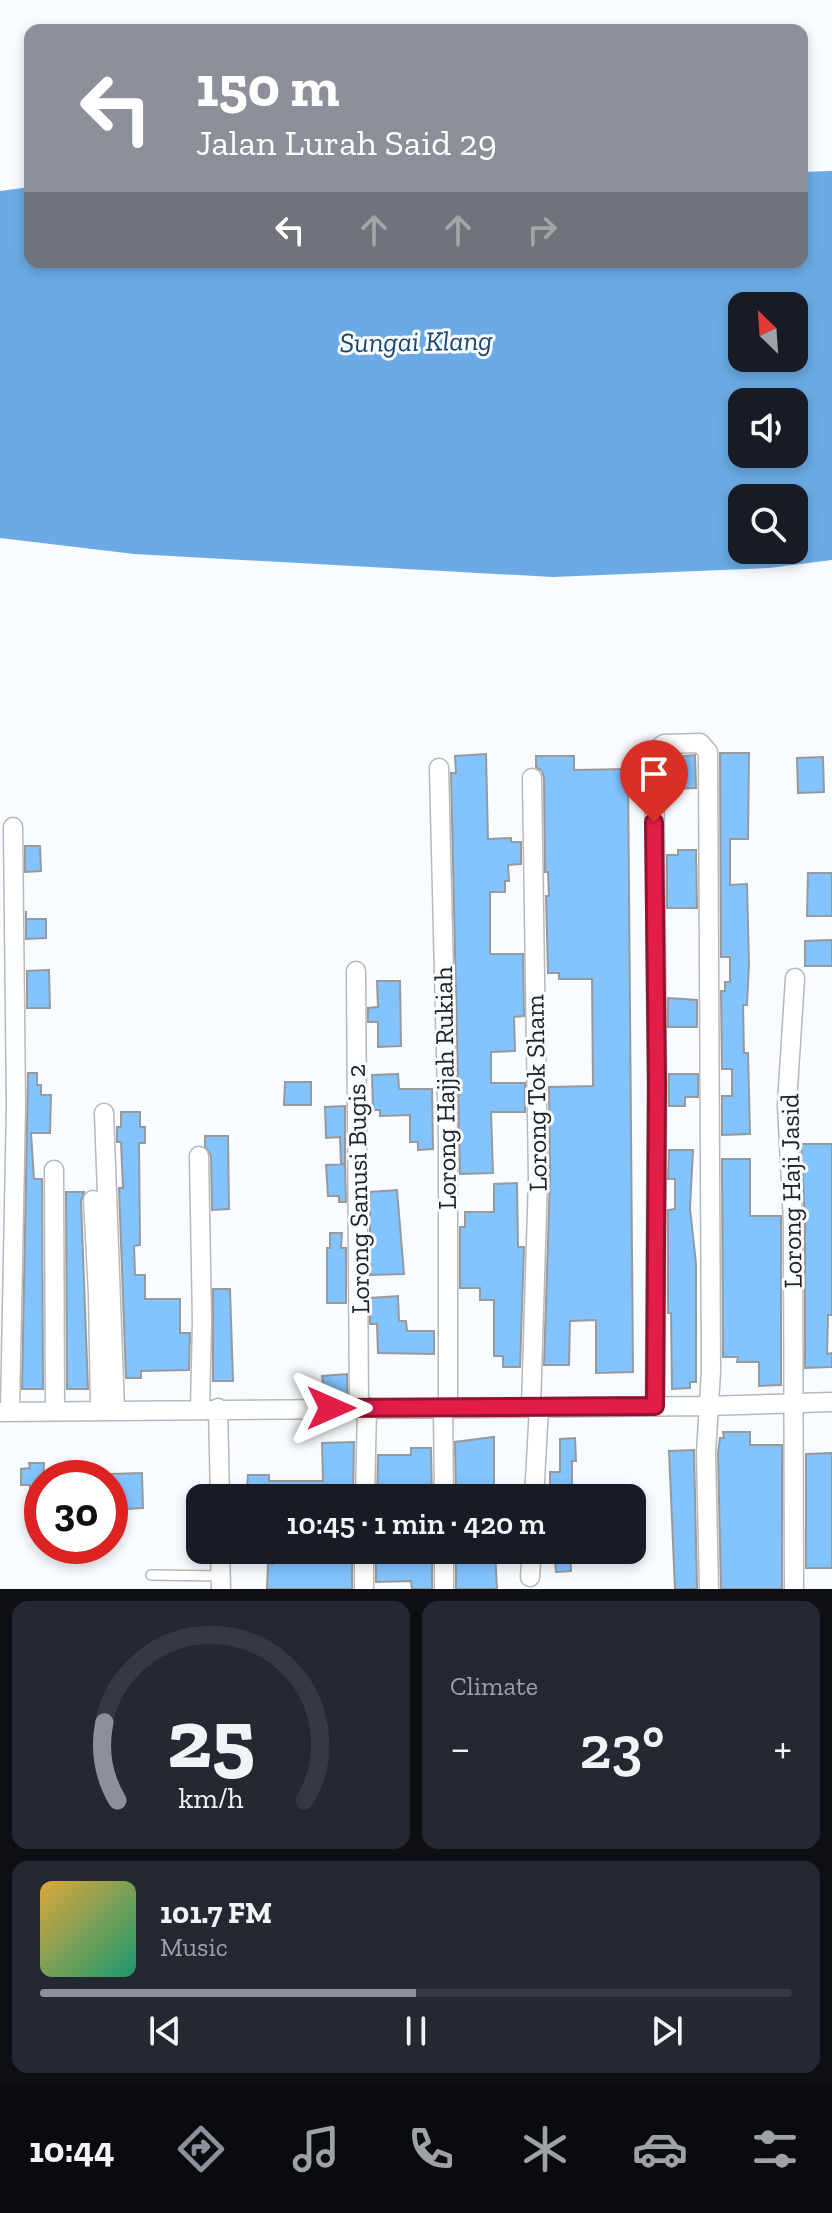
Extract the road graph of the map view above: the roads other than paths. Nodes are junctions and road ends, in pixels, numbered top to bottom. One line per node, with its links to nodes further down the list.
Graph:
1 (439, 768): 15 (street, Lorong Hajjah Rukiah)
2 (532, 778): 16 (street, Lorong Tok Sham)
3 (13, 827): 20 (street)
4 (356, 971): 14 (street, Lorong Sanusi Bugis 2)
5 (795, 978): 11 (street, Lorong Haji Jasid)
6 (104, 1113): 18 (street)
7 (199, 1156): 17 (street)
8 (54, 1170): 19 (street)
9 (93, 1200): 18 (street)
10 (832, 1402): 11 (street)
11 (795, 1404): 13 (street); 34 (street, Lorong Haji Jasid)
12 (655, 1406): 13 (street); 13 (street); 16 (street)
13 (708, 1406): 33 (street)
14 (363, 1407): 15 (street); 17 (street); 22 (street, Lorong Sanusi Bugis 2)
15 (446, 1407): 16 (street); 23 (street, Lorong Hajjah Rukiah)
16 (535, 1407): 24 (street, Lorong Tok Sham)
17 (209, 1408): 18 (street); 21 (street)
18 (108, 1409): 19 (street)
19 (55, 1411): 20 (street)
20 (5, 1412)
21 (218, 1484)
22 (365, 1484)
23 (444, 1484)
24 (534, 1484)
25 (364, 1564): 31 (street)
26 (444, 1564): 32 (street)
27 (531, 1564): 29 (street)
28 (151, 1575): 30 (lane)
29 (530, 1577)
30 (221, 1583)
31 (364, 1589)
32 (444, 1589)
33 (709, 1589)
34 (794, 1589)

